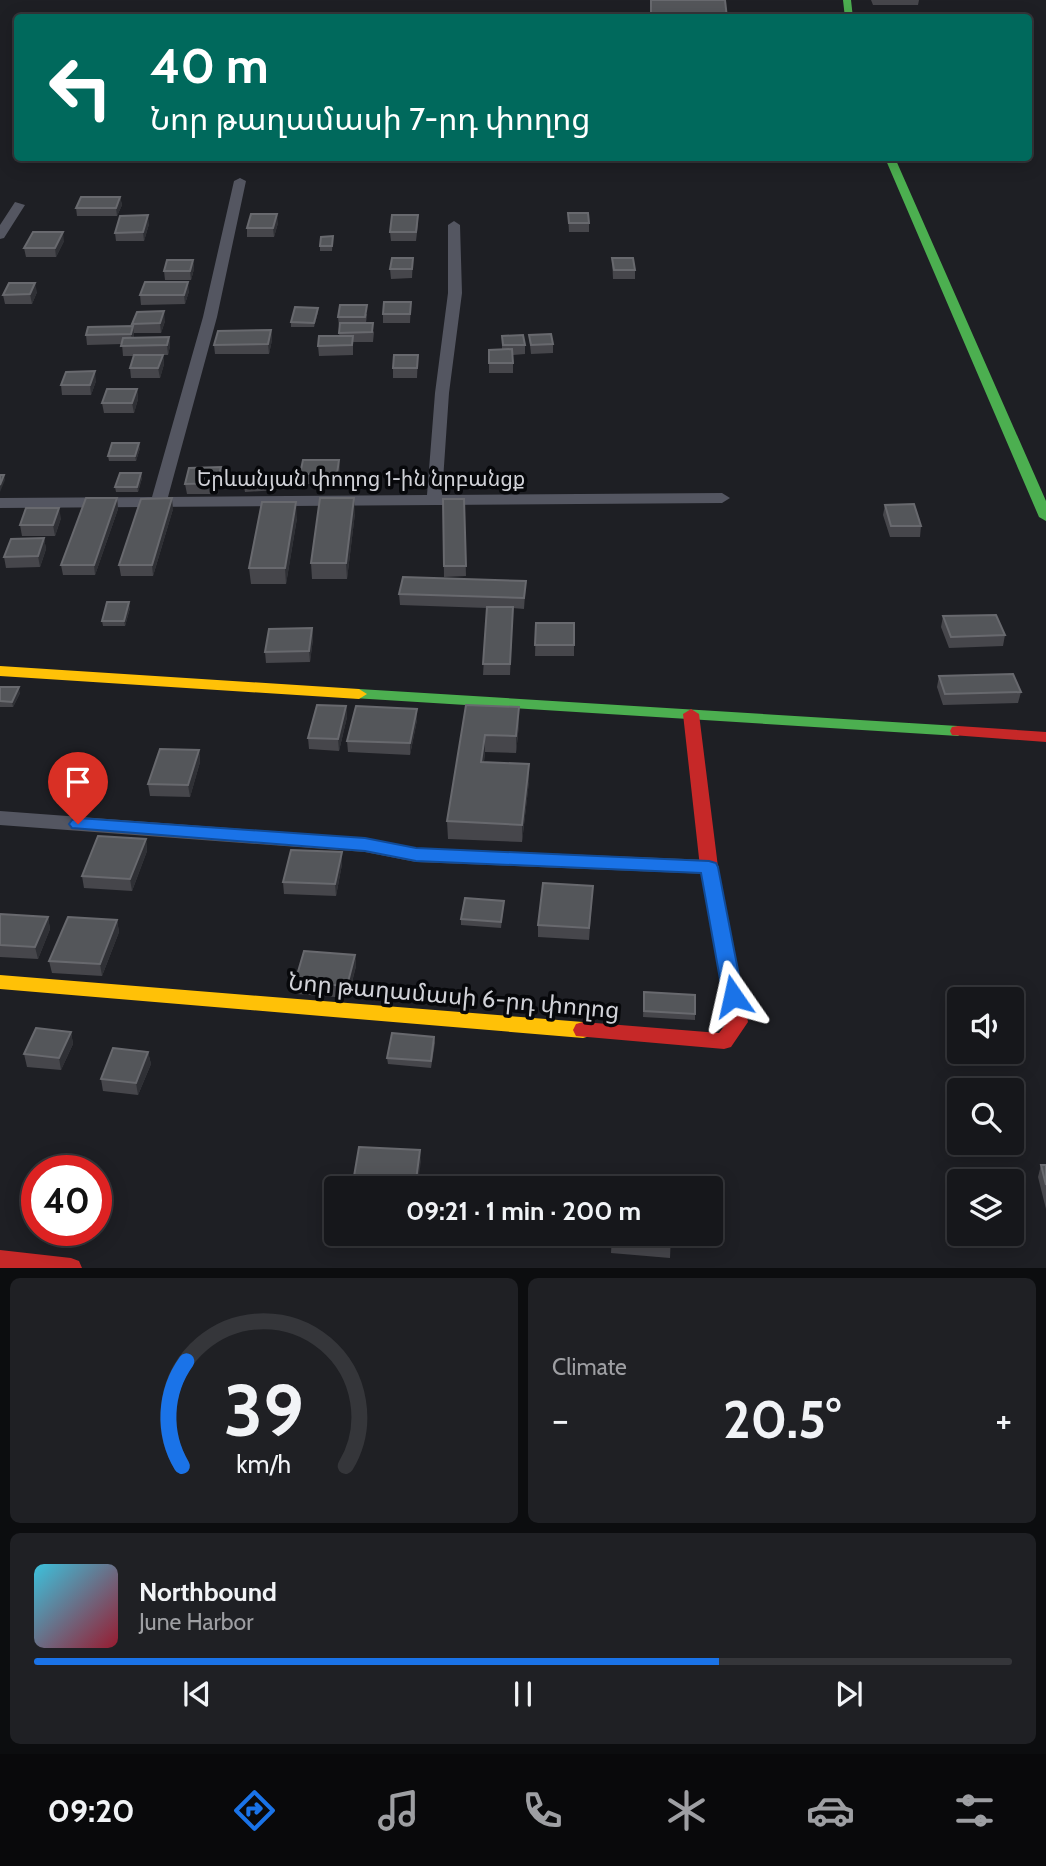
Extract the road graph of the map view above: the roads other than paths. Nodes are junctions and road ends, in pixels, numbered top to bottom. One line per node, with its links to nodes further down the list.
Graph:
1 (891, 161): 10 (main road)
2 (240, 181): 8 (street)
3 (19, 205): 5 (street)
4 (454, 225): 7 (street)
5 (0, 235)
6 (722, 498): 7 (street, Երևանյան փողոց 1-ին նրբանցք)
7 (435, 500): 8 (street, Երևանյան փողոց 1-ին նրբանցք)
8 (159, 501): 9 (street, Երևանյան փողոց 1-ին նրբանցք)
9 (0, 503)
10 (1046, 517)
11 (0, 671): 12 (main road)
12 (691, 714): 13 (main road); 15 (main road)
13 (1046, 737)
14 (0, 818): 15 (street)
15 (709, 867): 16 (main road, Նոր թաղամասի 6-րդ փողոց)
16 (0, 982)
17 (0, 1260): 18 (main road)
18 (71, 1268)

